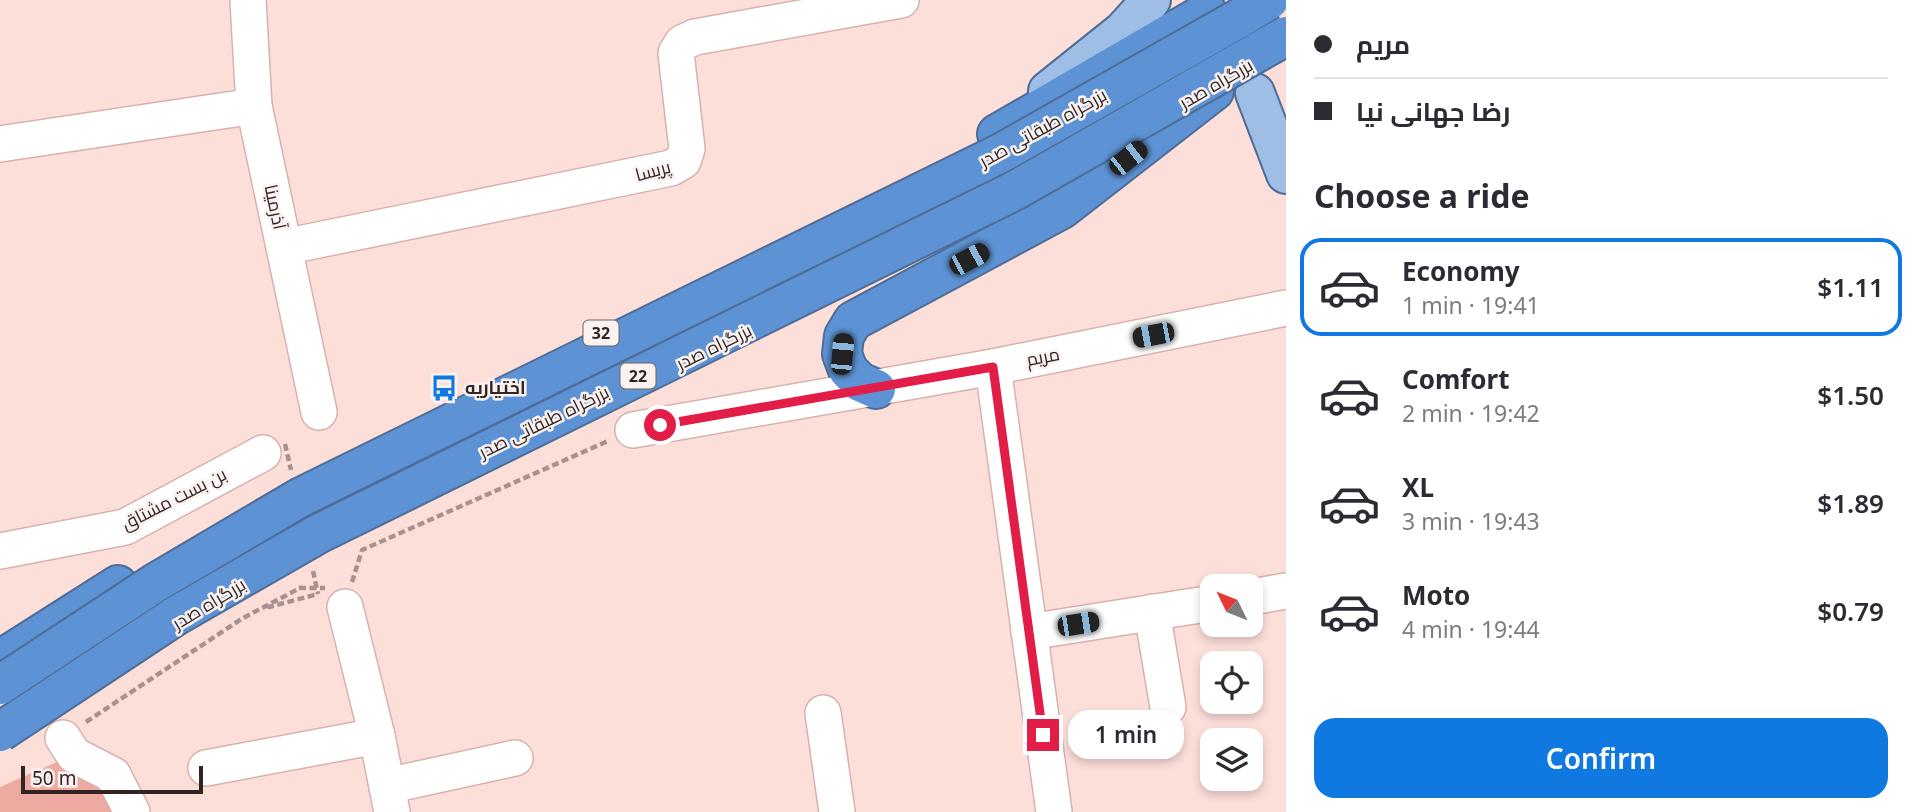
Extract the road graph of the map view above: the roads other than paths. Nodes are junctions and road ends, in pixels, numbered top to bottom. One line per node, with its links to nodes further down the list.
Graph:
1 (248, 0): 9 (street, آذرمینا)
2 (901, 0): 13 (street, پریسا)
3 (1151, 0): 10 (main road)
4 (1269, 0): 28 (highway, بزرگراه طبقاتی صدر / 22, bridge)
5 (1217, 6): 10 (highway, 32)
6 (1286, 36): 31 (highway, بزرگراه طبقاتی صدر / 22, bridge)
7 (1286, 42): 8 (highway, بزرگراه صدر)
8 (1246, 82): 12 (main road); 16 (highway); 34 (highway, بزرگراه صدر)
9 (254, 106): 11 (street); 13 (street, آذرمینا)
10 (991, 137): 27 (highway, 32)
11 (0, 144)
12 (1286, 174)
13 (284, 247): 17 (street, آذرمینا)
14 (1286, 309): 15 (street, مریم)
15 (993, 367): 16 (street, مریم); 26 (street)
16 (876, 389): 18 (street, مریم)
17 (319, 412)
18 (633, 430)
19 (263, 453): 20 (street, بن بست مشتاق)
20 (0, 551)
21 (1286, 591): 22 (street)
22 (1264, 595)
23 (331, 600): 32 (street)
24 (1200, 605): 25 (street)
25 (1152, 612): 26 (street); 29 (street)
26 (1029, 632): 40 (street)
27 (0, 660)
28 (0, 685)
29 (1168, 707)
30 (823, 713): 39 (street)
31 (0, 732)
32 (377, 736): 36 (street); 37 (street)
33 (63, 737): 38 (street)
34 (0, 741)
35 (515, 758): 37 (street)
36 (206, 768)
37 (389, 799)
38 (132, 812)
39 (837, 812)
40 (1054, 812)

